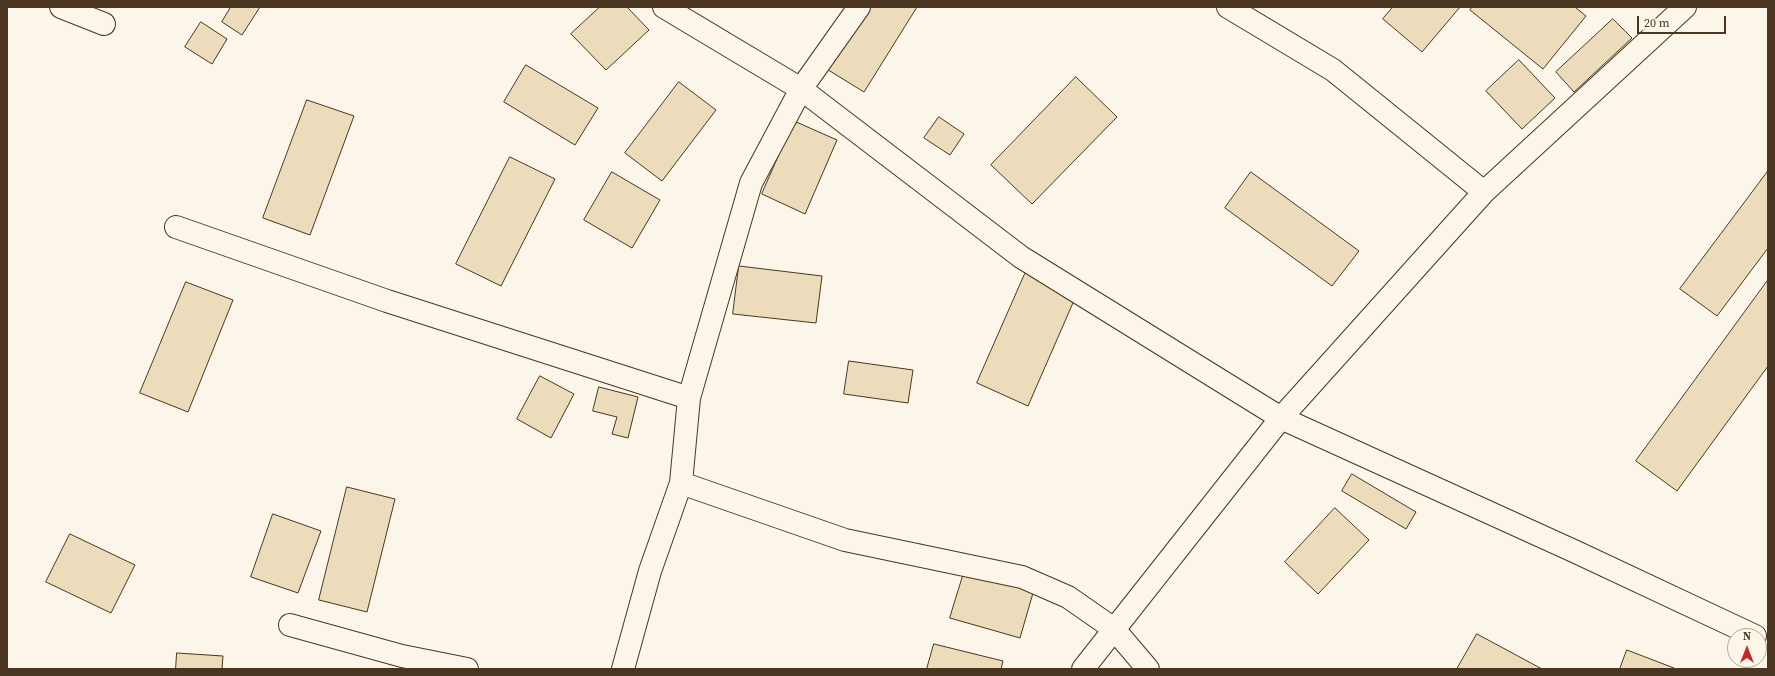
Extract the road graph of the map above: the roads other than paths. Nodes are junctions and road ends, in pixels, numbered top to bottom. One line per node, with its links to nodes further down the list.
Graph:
1 (61, 7): 6 (street)
2 (664, 7): 7 (street)
3 (859, 7): 7 (street)
4 (1228, 7): 8 (street)
5 (1685, 7): 8 (street)
6 (104, 24)
7 (801, 89): 10 (street); 11 (street)
8 (1484, 192): 11 (street)
9 (176, 227): 10 (street)
10 (689, 398): 12 (street)
11 (1281, 418): 14 (street); 15 (street)
12 (681, 483): 15 (street); 17 (street)
13 (290, 625): 16 (street)
14 (1738, 628)
15 (1114, 629): 18 (street); 19 (street)
16 (467, 669)
17 (624, 669)
18 (1083, 669)
19 (1148, 669)

